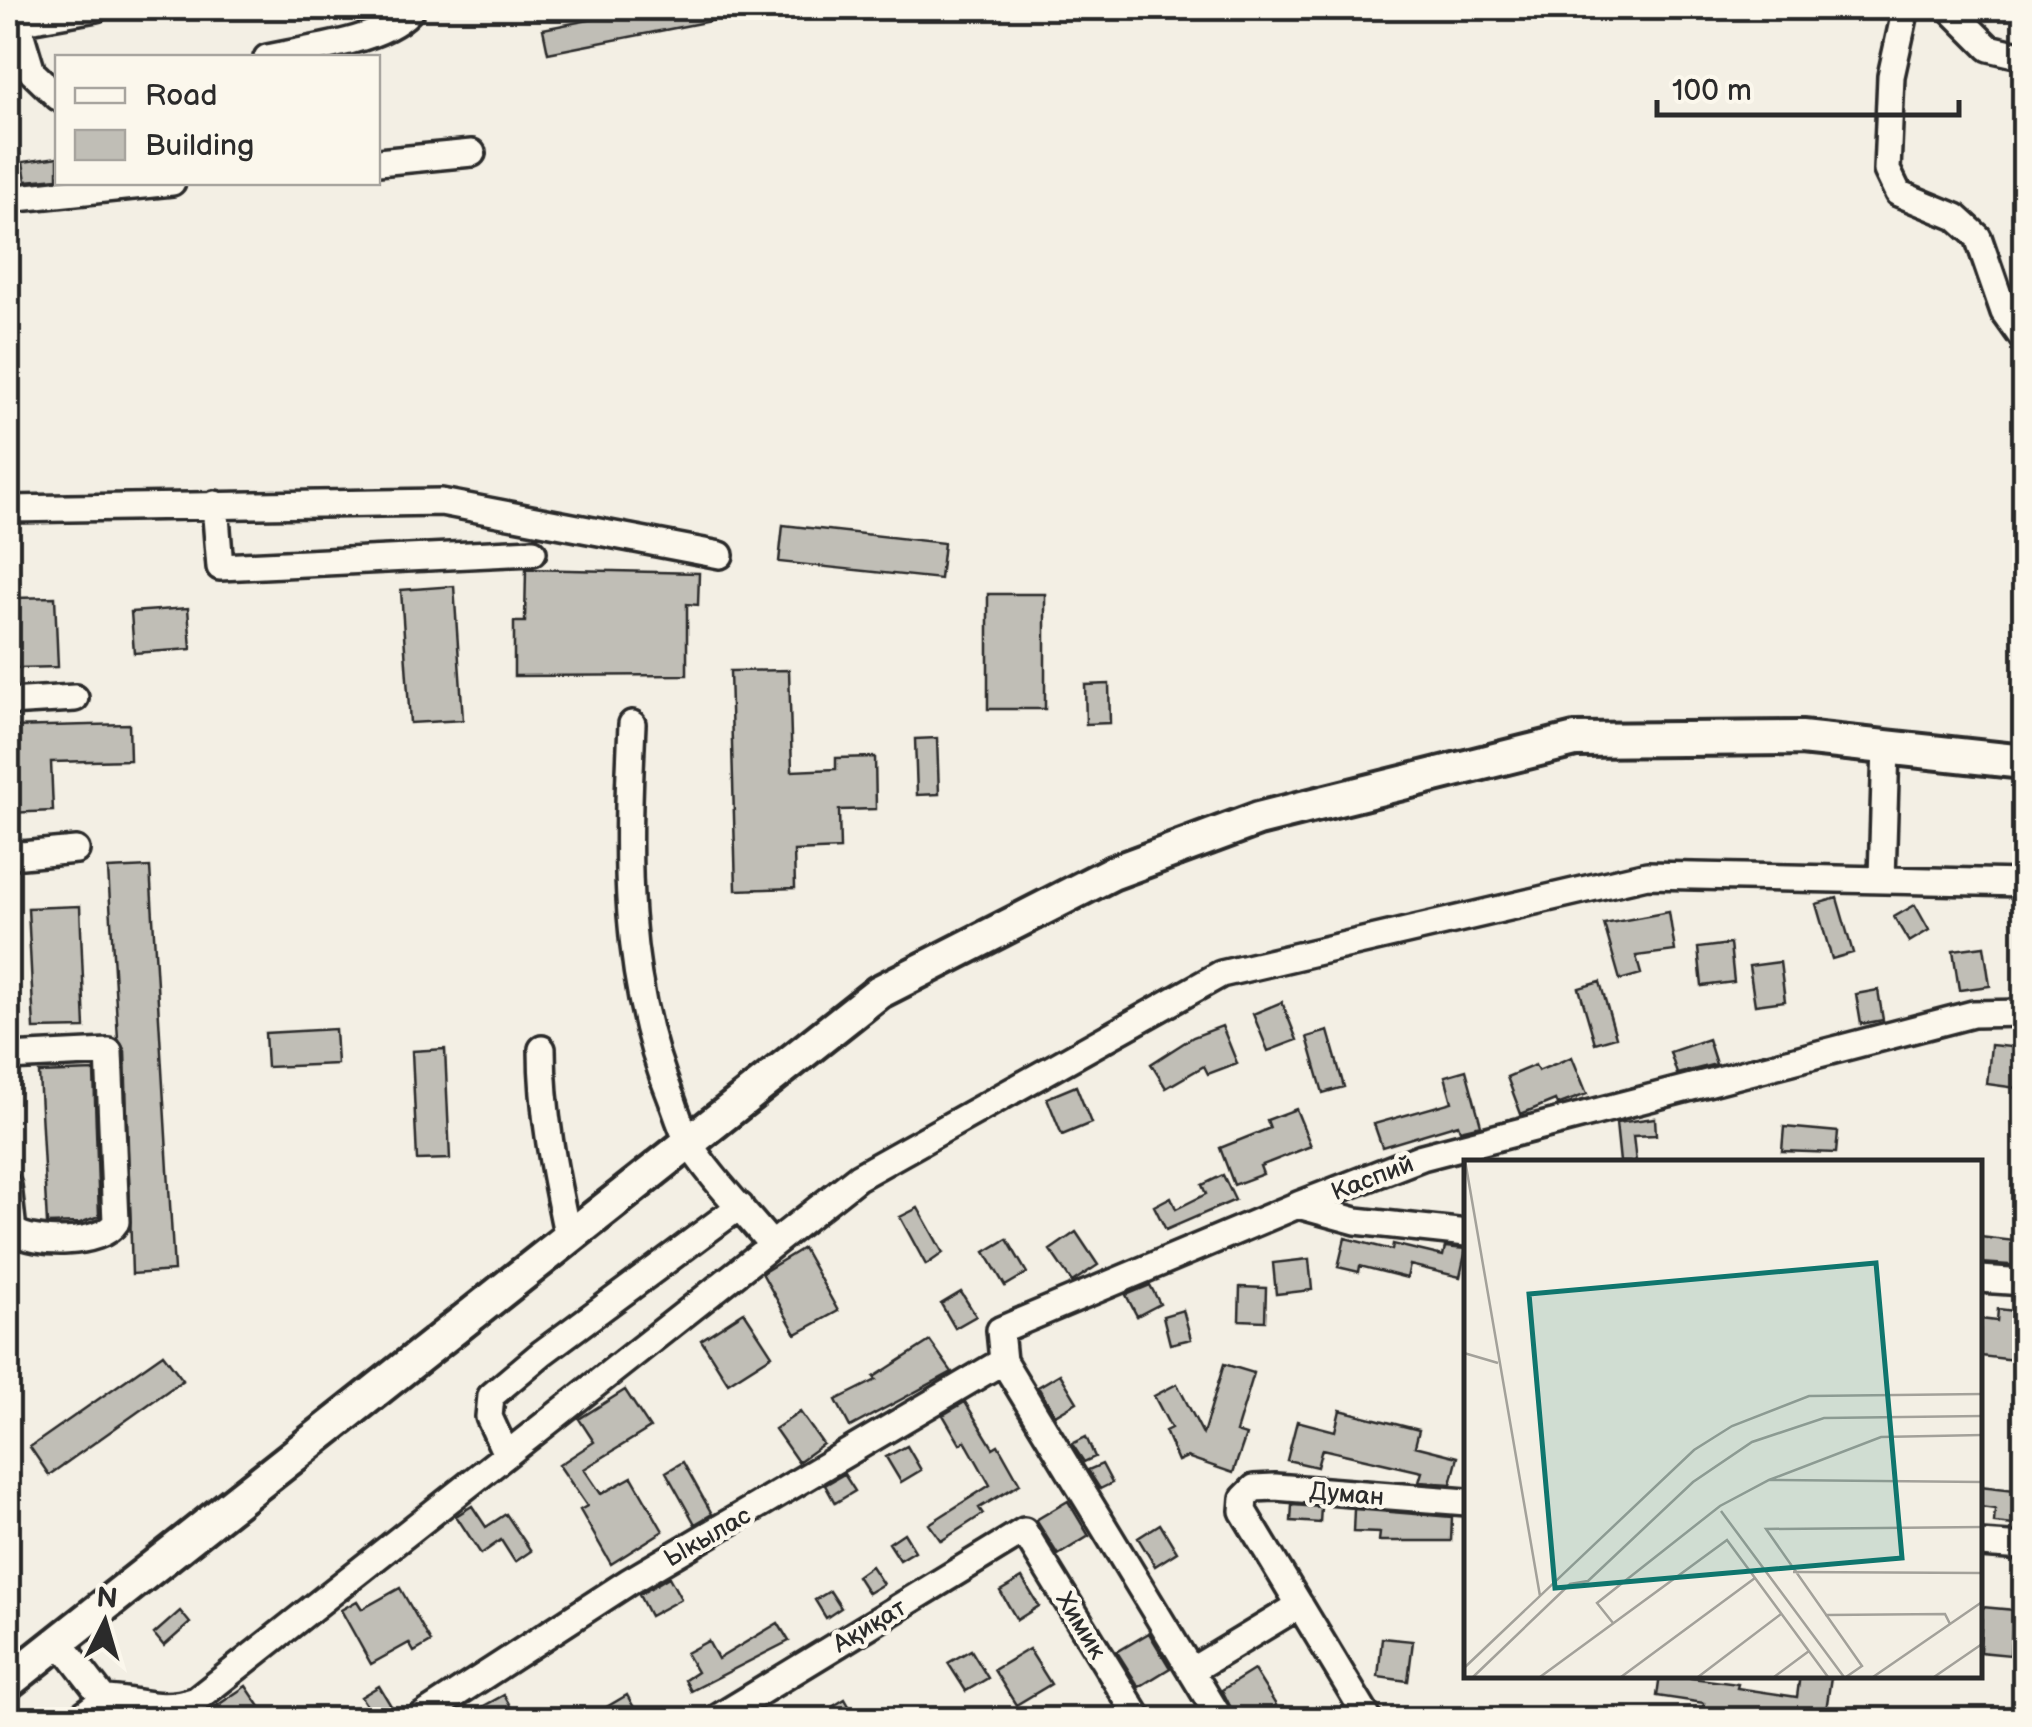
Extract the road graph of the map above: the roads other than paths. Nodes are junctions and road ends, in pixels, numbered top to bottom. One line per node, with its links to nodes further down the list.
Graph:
1 (96, 8): 5 (street)
2 (412, 8): 6 (street)
3 (1906, 8): 13 (street)
4 (1949, 8): 7 (street)
5 (14, 15): 8 (street)
6 (280, 55)
7 (2024, 56)
8 (55, 94)
9 (472, 152): 10 (street)
10 (380, 162)
11 (143, 185): 12 (street)
12 (8, 199)
13 (2024, 340)
14 (215, 504): 15 (street); 16 (street); 17 (street)
15 (8, 509)
16 (533, 552)
17 (720, 555)
18 (75, 698): 19 (street)
19 (8, 702)
20 (632, 724): 30 (street)
21 (1886, 747): 22 (main road); 25 (street); 30 (main road)
22 (2024, 762)
23 (76, 850): 24 (street)
24 (8, 852)
25 (1882, 878): 26 (street); 36 (street)
26 (2024, 883)
27 (2024, 1013): 32 (street, Каспий)
28 (542, 1049): 35 (street)
29 (8, 1058): 31 (street)
30 (689, 1142): 33 (street); 35 (main road)
31 (8, 1186)
32 (1298, 1205): 34 (street); 39 (street, Каспий)
33 (740, 1206): 36 (street); 40 (street)
34 (1464, 1234)
35 (568, 1238): 46 (main road)
36 (771, 1244): 40 (street)
37 (1982, 1278): 38 (street)
38 (2024, 1282)
39 (1004, 1361): 47 (street); 51 (street, Ыкылас)
40 (506, 1454): 49 (street)
41 (1464, 1502): 45 (street, Думан)
42 (1024, 1531): 52 (street, Ақиқат); 53 (street, Химик)
43 (1982, 1544): 44 (street)
44 (2024, 1548)
45 (1300, 1605): 47 (street); 55 (street)
46 (59, 1641): 48 (main road); 49 (street)
47 (1192, 1671): 54 (street)
48 (8, 1682)
49 (104, 1700): 50 (street)
50 (76, 1720)
51 (416, 1720)
52 (714, 1720)
53 (1140, 1720)
54 (1222, 1720)
55 (1369, 1720)

